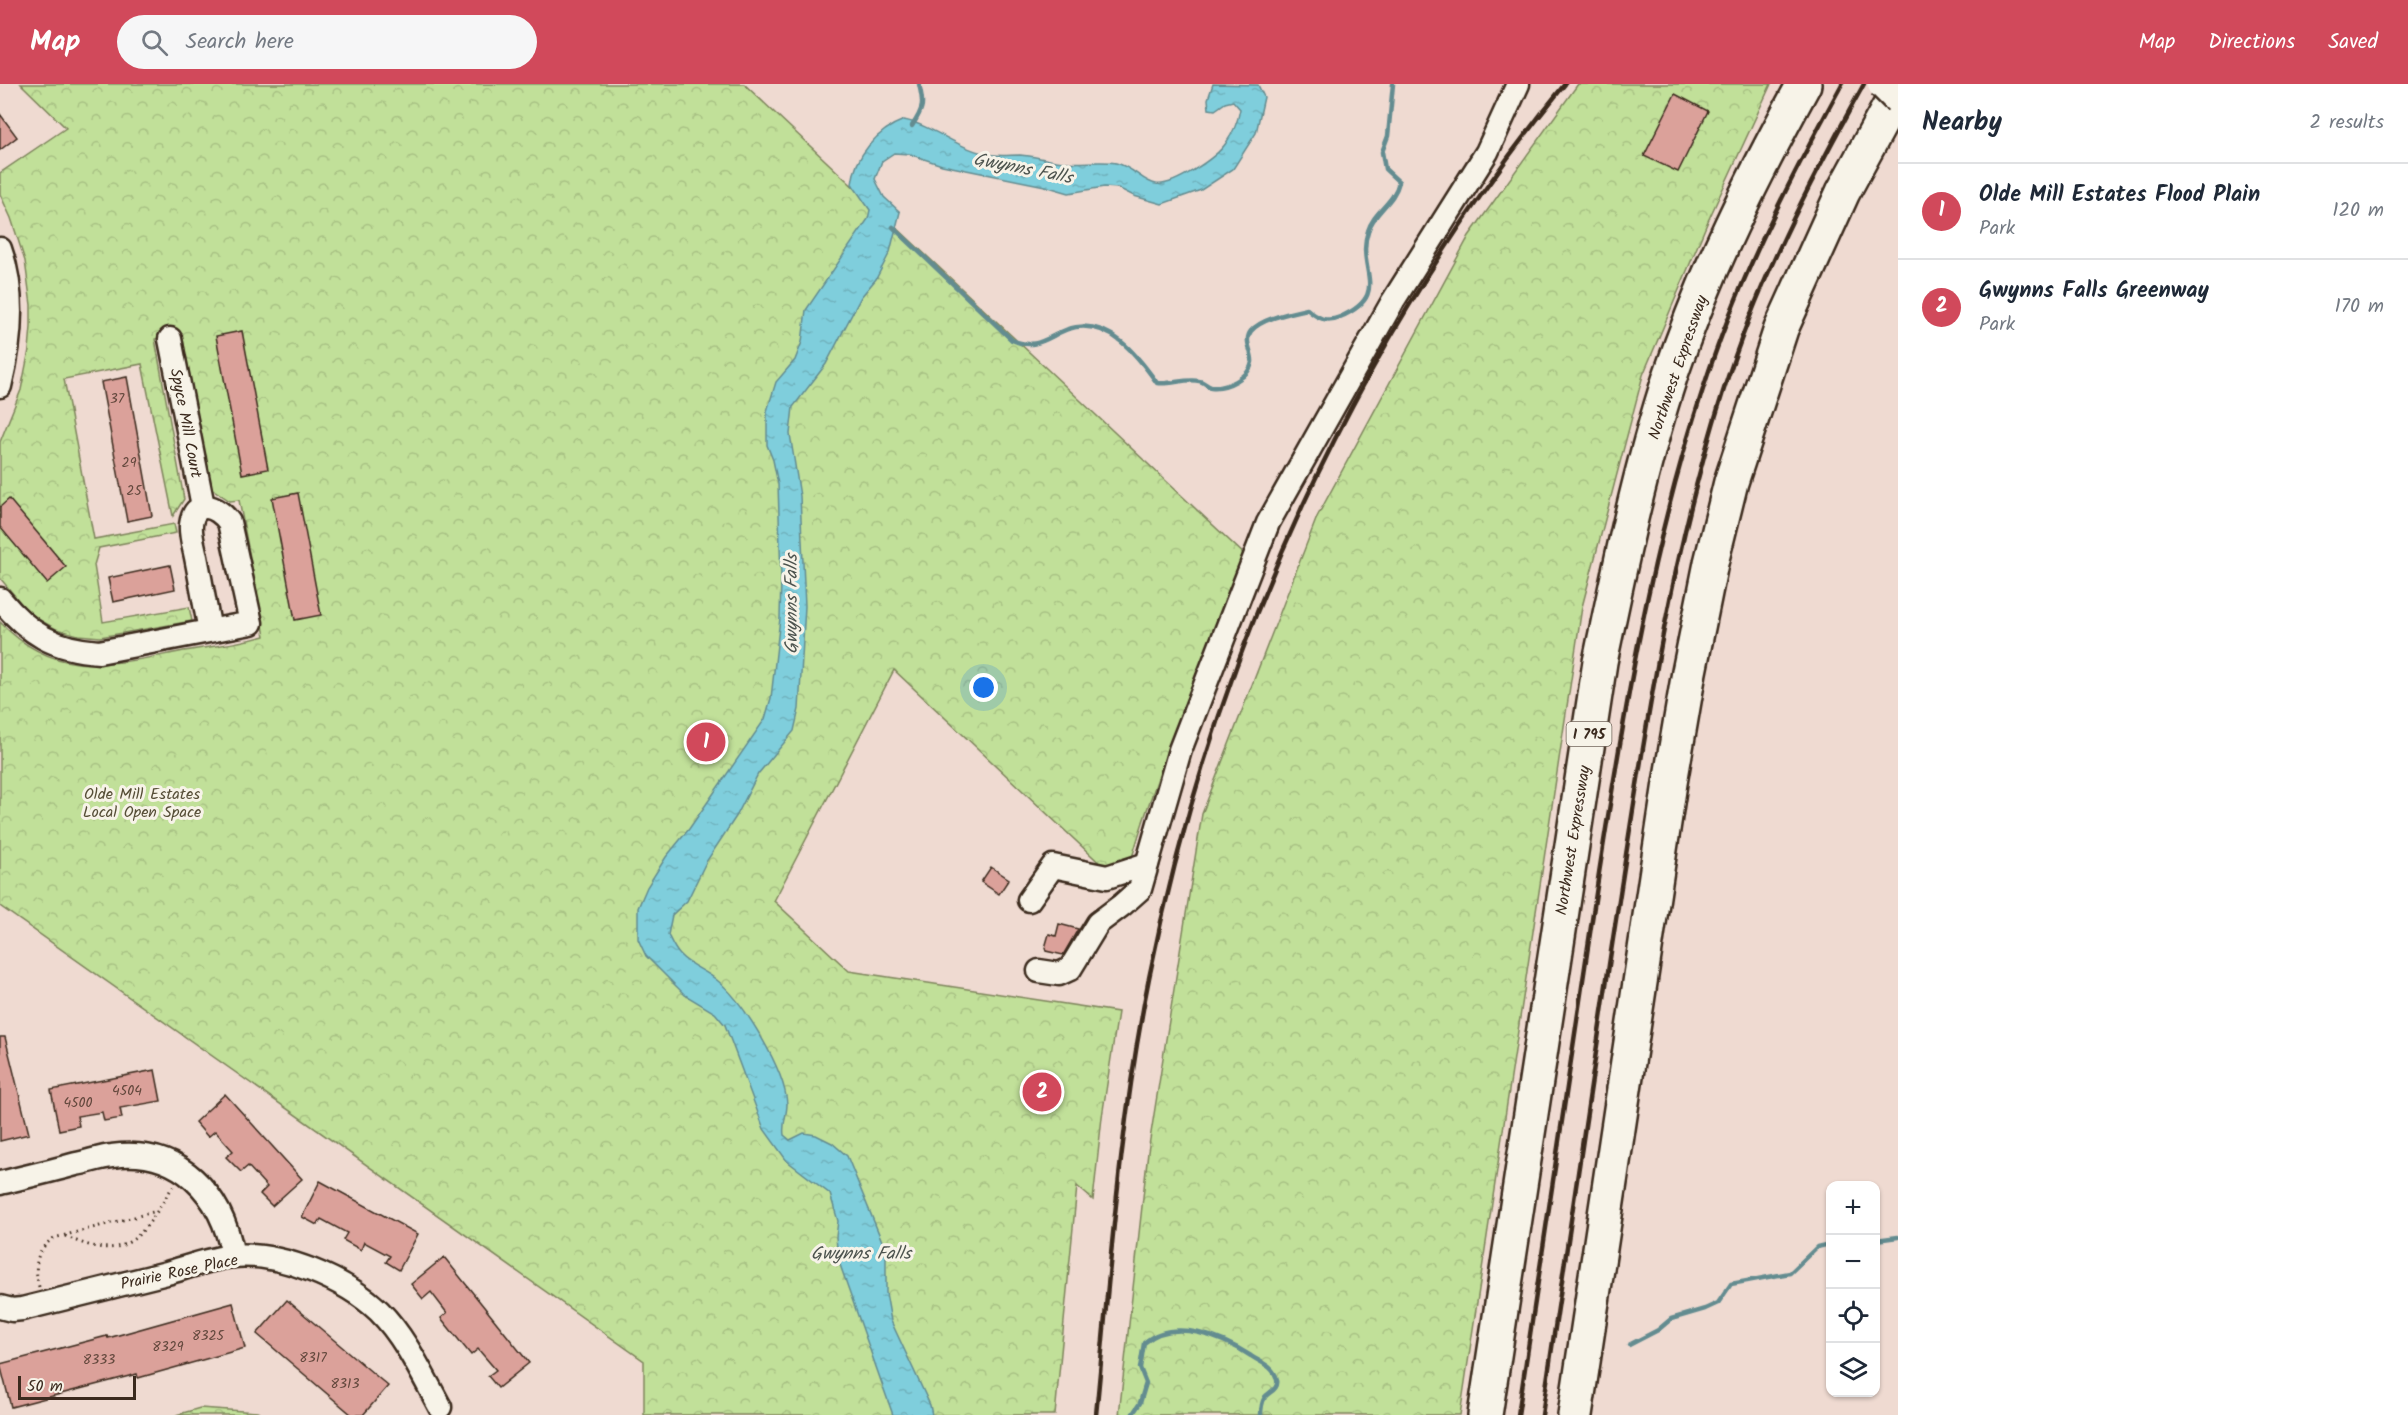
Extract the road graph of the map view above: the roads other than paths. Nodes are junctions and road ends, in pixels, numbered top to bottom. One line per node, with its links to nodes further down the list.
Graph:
1 (1518, 84): 12 (street)
2 (1804, 84): 19 (highway, Northwest Expressway / I 795)
3 (1882, 84): 5 (main road, bridge)
4 (1898, 92): 20 (highway)
5 (1898, 100)
6 (0, 249): 8 (street)
7 (170, 339): 9 (street, Spyce Mill Court)
8 (0, 386)
9 (203, 506): 11 (street); 11 (street)
10 (0, 599): 11 (street)
11 (210, 630)
12 (1147, 864): 13 (street); 14 (street)
13 (1029, 900)
14 (1039, 971)
15 (0, 1183): 16 (street)
16 (233, 1256): 17 (street, Prairie Rose Place); 18 (street, Prairie Rose Place)
17 (0, 1306)
18 (440, 1407)
19 (1485, 1415)
20 (1575, 1415)

